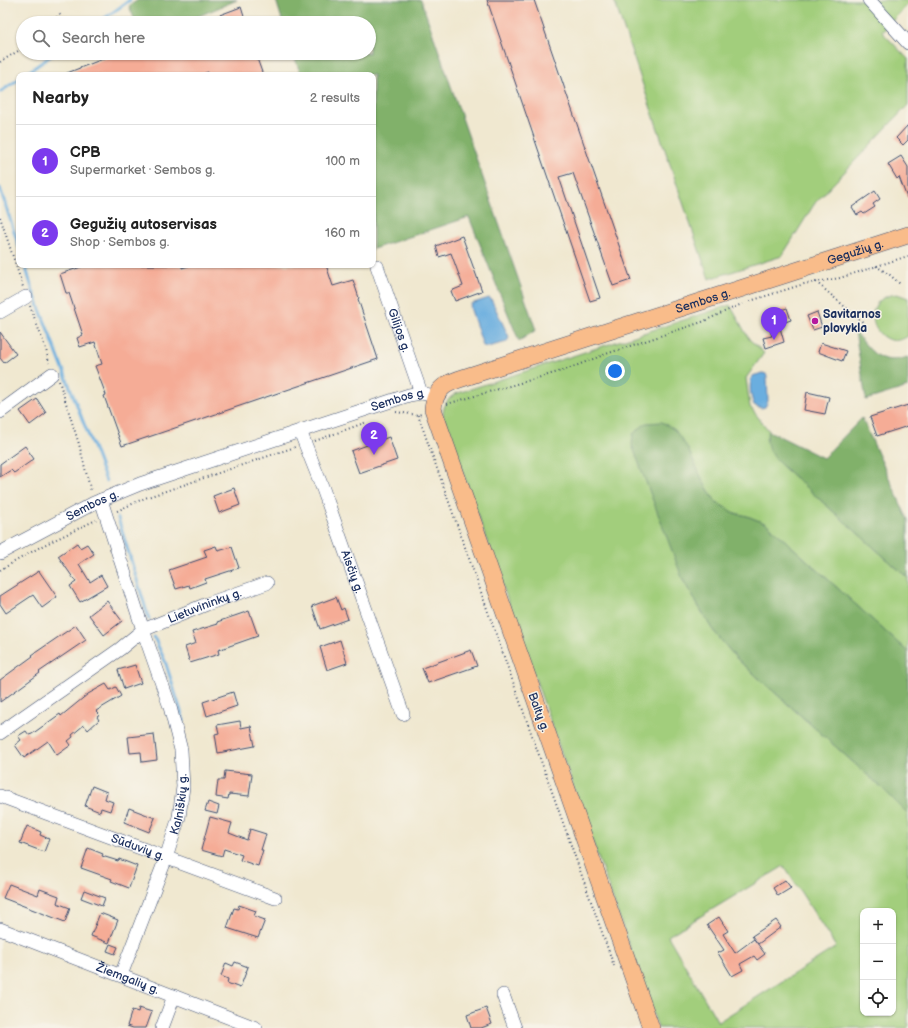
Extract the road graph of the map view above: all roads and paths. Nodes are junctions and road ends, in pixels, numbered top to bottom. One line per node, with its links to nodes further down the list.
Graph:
1 (869, 0): 4 (street)
2 (62, 12): 3 (path)
3 (58, 16)
4 (908, 43)
5 (16, 52): 6 (path)
6 (0, 62)
7 (908, 235): 11 (main road, Gegužių g.)
8 (908, 256): 10 (path)
9 (377, 266): 18 (street, Gilijos g.)
10 (876, 266): 12 (path); 13 (path)
11 (801, 269): 18 (main road, Sembos g.)
12 (815, 282): 16 (path); 18 (path)
13 (900, 284)
14 (26, 297): 15 (street)
15 (0, 312)
16 (866, 324)
17 (52, 374): 19 (street); 24 (path)
18 (427, 403): 20 (path); 22 (street, Sembos g.); 36 (path); 43 (main road, Baltų g.)
19 (0, 412)
20 (390, 414)
21 (369, 422): 23 (path)
22 (300, 431): 23 (street, Aisčių g.); 24 (street, Sembos g.)
23 (305, 444): 25 (path); 30 (street, Aisčių g.)
24 (98, 502): 25 (street, Kalniškių g.); 26 (street, Sembos g.)
25 (106, 515): 27 (path); 29 (street, Kalniškių g.)
26 (0, 553)
27 (0, 570)
28 (267, 583): 29 (street, Lietuvininkų g.)
29 (143, 630): 31 (street); 33 (street, Kalniškių g.)
30 (403, 714)
31 (0, 733)
32 (0, 796): 33 (street, Sūduvių g.)
33 (166, 858): 34 (street, Sūduvių g.); 37 (street, Kalniškių g.)
34 (275, 898)
35 (0, 929): 37 (street, Žiemgalių g.)
36 (614, 968)
37 (121, 975): 39 (street, Žiemgalių g.)
38 (503, 995): 42 (street)
39 (174, 996): 40 (street); 41 (street, Žiemgalių g.)
40 (162, 1028)
41 (256, 1028)
42 (515, 1028)
43 (652, 1028)

